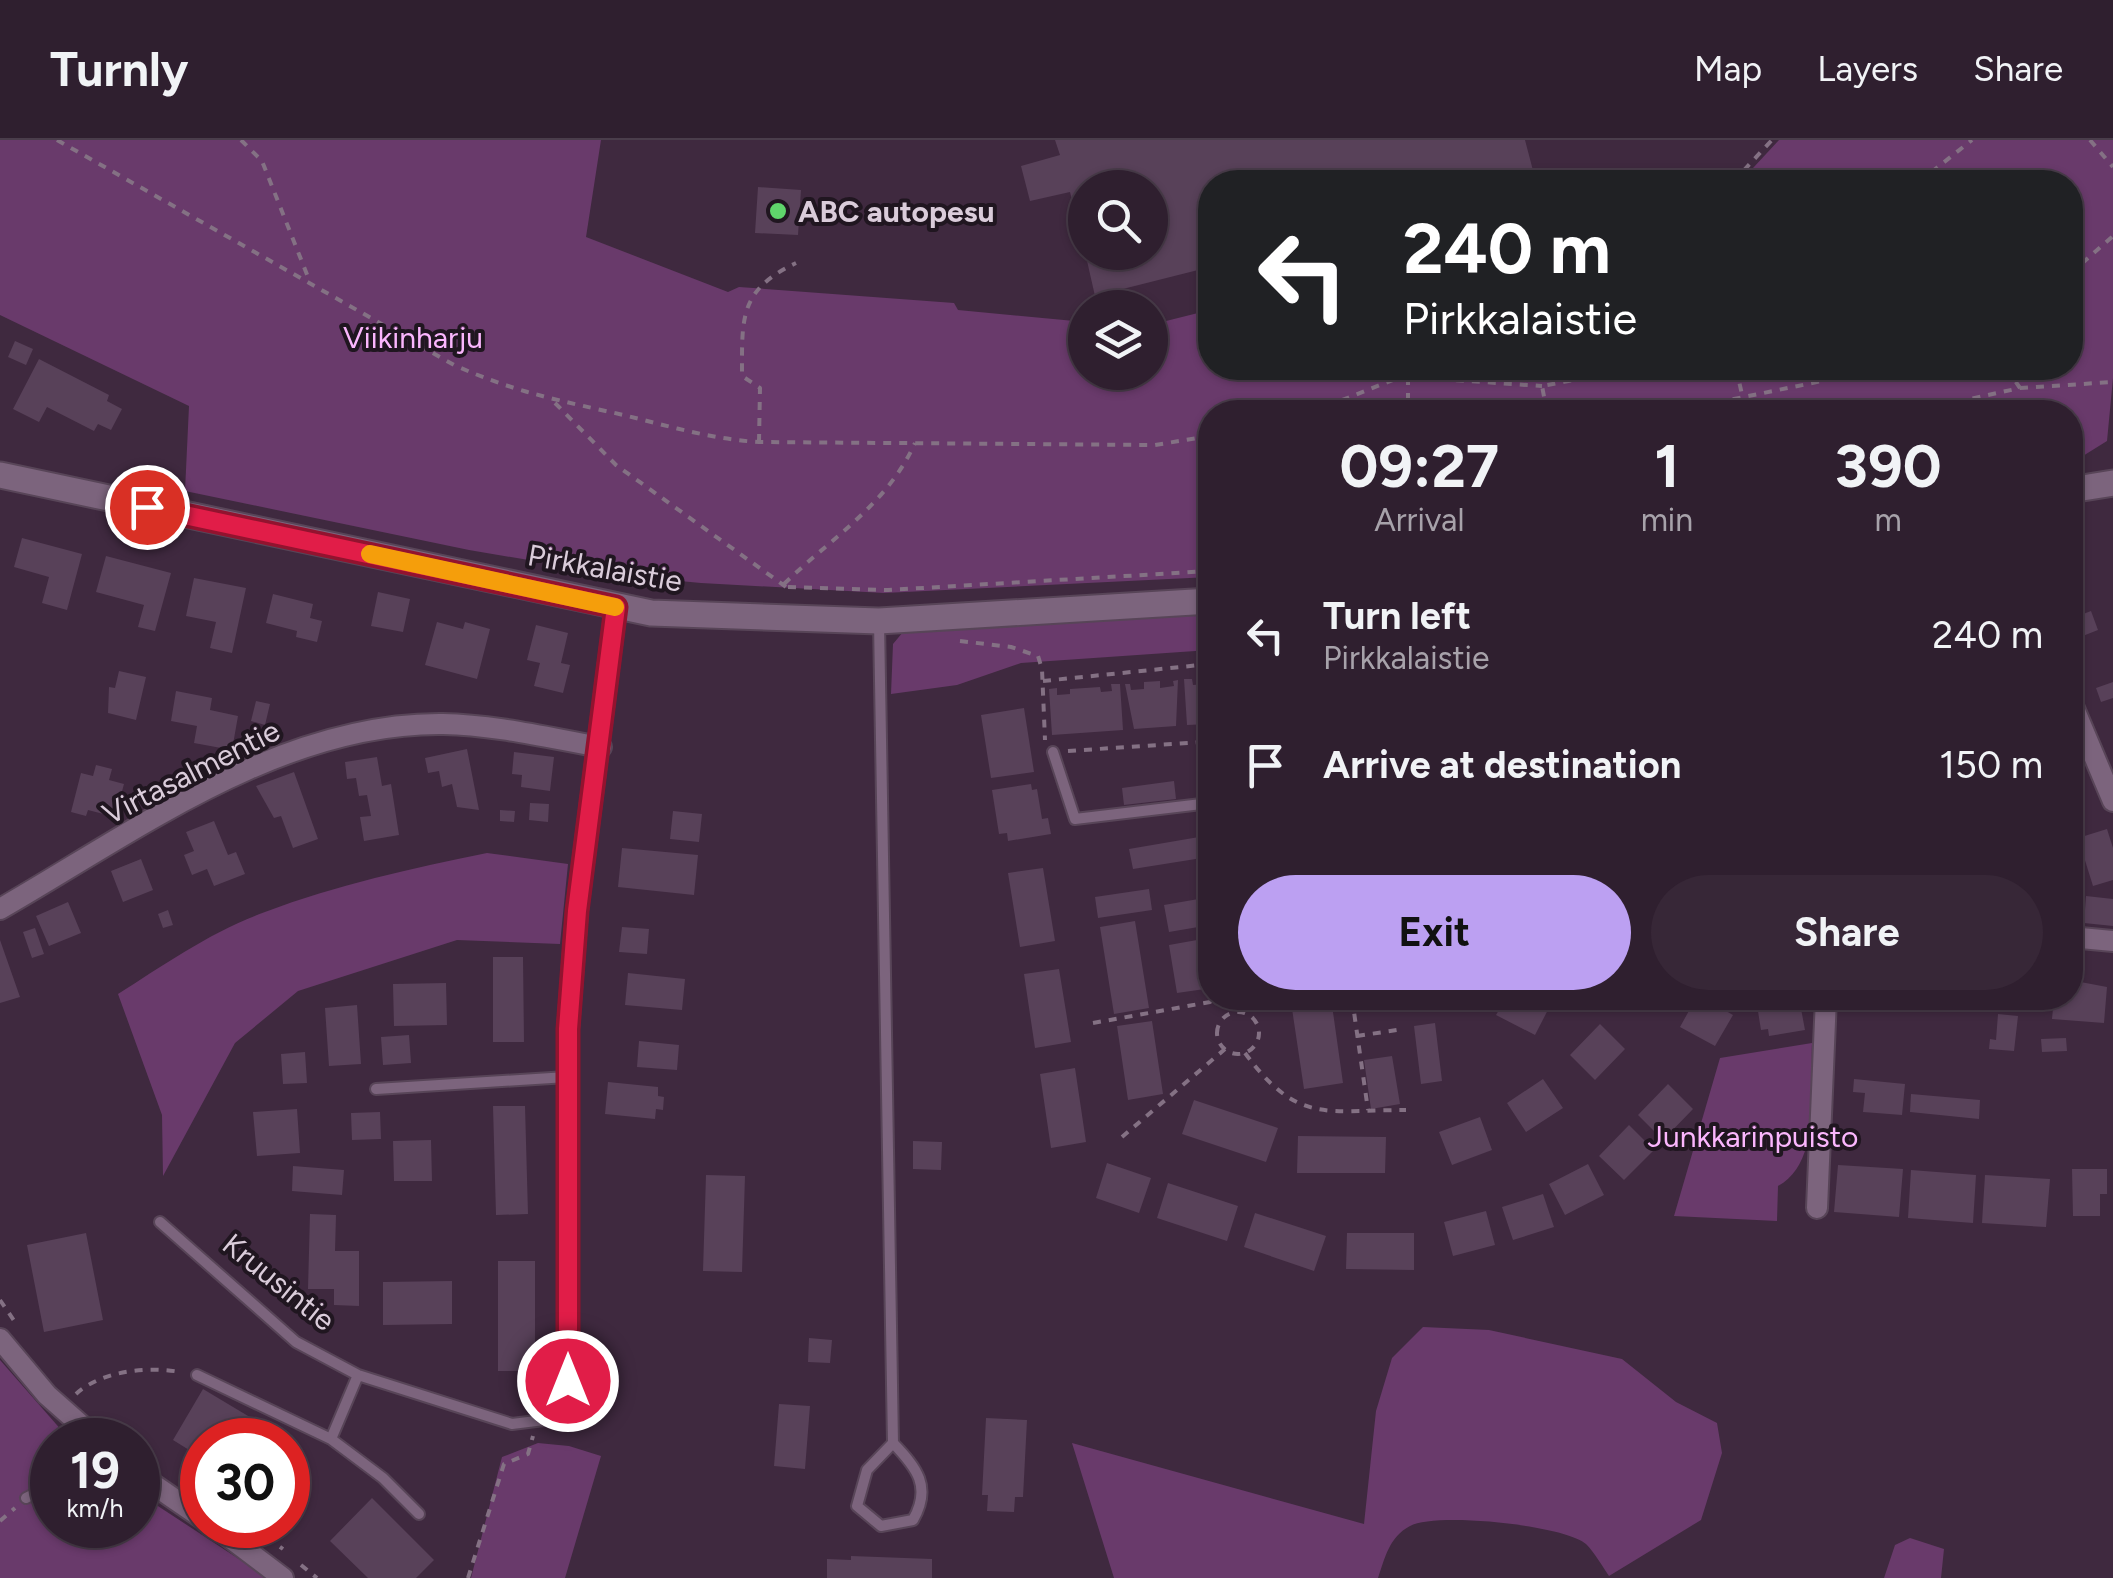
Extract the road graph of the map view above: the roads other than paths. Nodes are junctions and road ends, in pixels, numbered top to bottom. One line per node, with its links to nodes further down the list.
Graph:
1 (0, 475): 5 (street, Pirkkalaistie)
2 (2113, 483): 3 (street)
3 (2083, 488)
4 (1198, 602): 6 (street, Pirkkalaistie)
5 (616, 607): 6 (street, Pirkkalaistie); 8 (street, Kruusintie)
6 (880, 620): 26 (lane)
7 (2083, 731): 10 (street)
8 (601, 747): 12 (street, Virtasalmentie); 16 (street, Kruusintie)
9 (1053, 752): 11 (lane)
10 (2113, 801)
11 (1198, 805)
12 (0, 909)
13 (2083, 938): 14 (street)
14 (2113, 941)
15 (1825, 1010): 18 (street)
16 (568, 1076): 17 (lane); 23 (street, Kruusintie)
17 (376, 1090)
18 (1817, 1208)
19 (160, 1222): 21 (lane, Kruusintie)
20 (0, 1339): 24 (street)
21 (358, 1375): 23 (lane, Kruusintie); 25 (lane)
22 (197, 1376): 25 (lane)
23 (568, 1416)
24 (82, 1418)
25 (331, 1440): 29 (lane)
26 (893, 1443): 26 (lane)
27 (30, 1496): 28 (lane)
28 (26, 1498)
29 (419, 1514)
30 (243, 1548): 31 (street)
31 (283, 1578)

